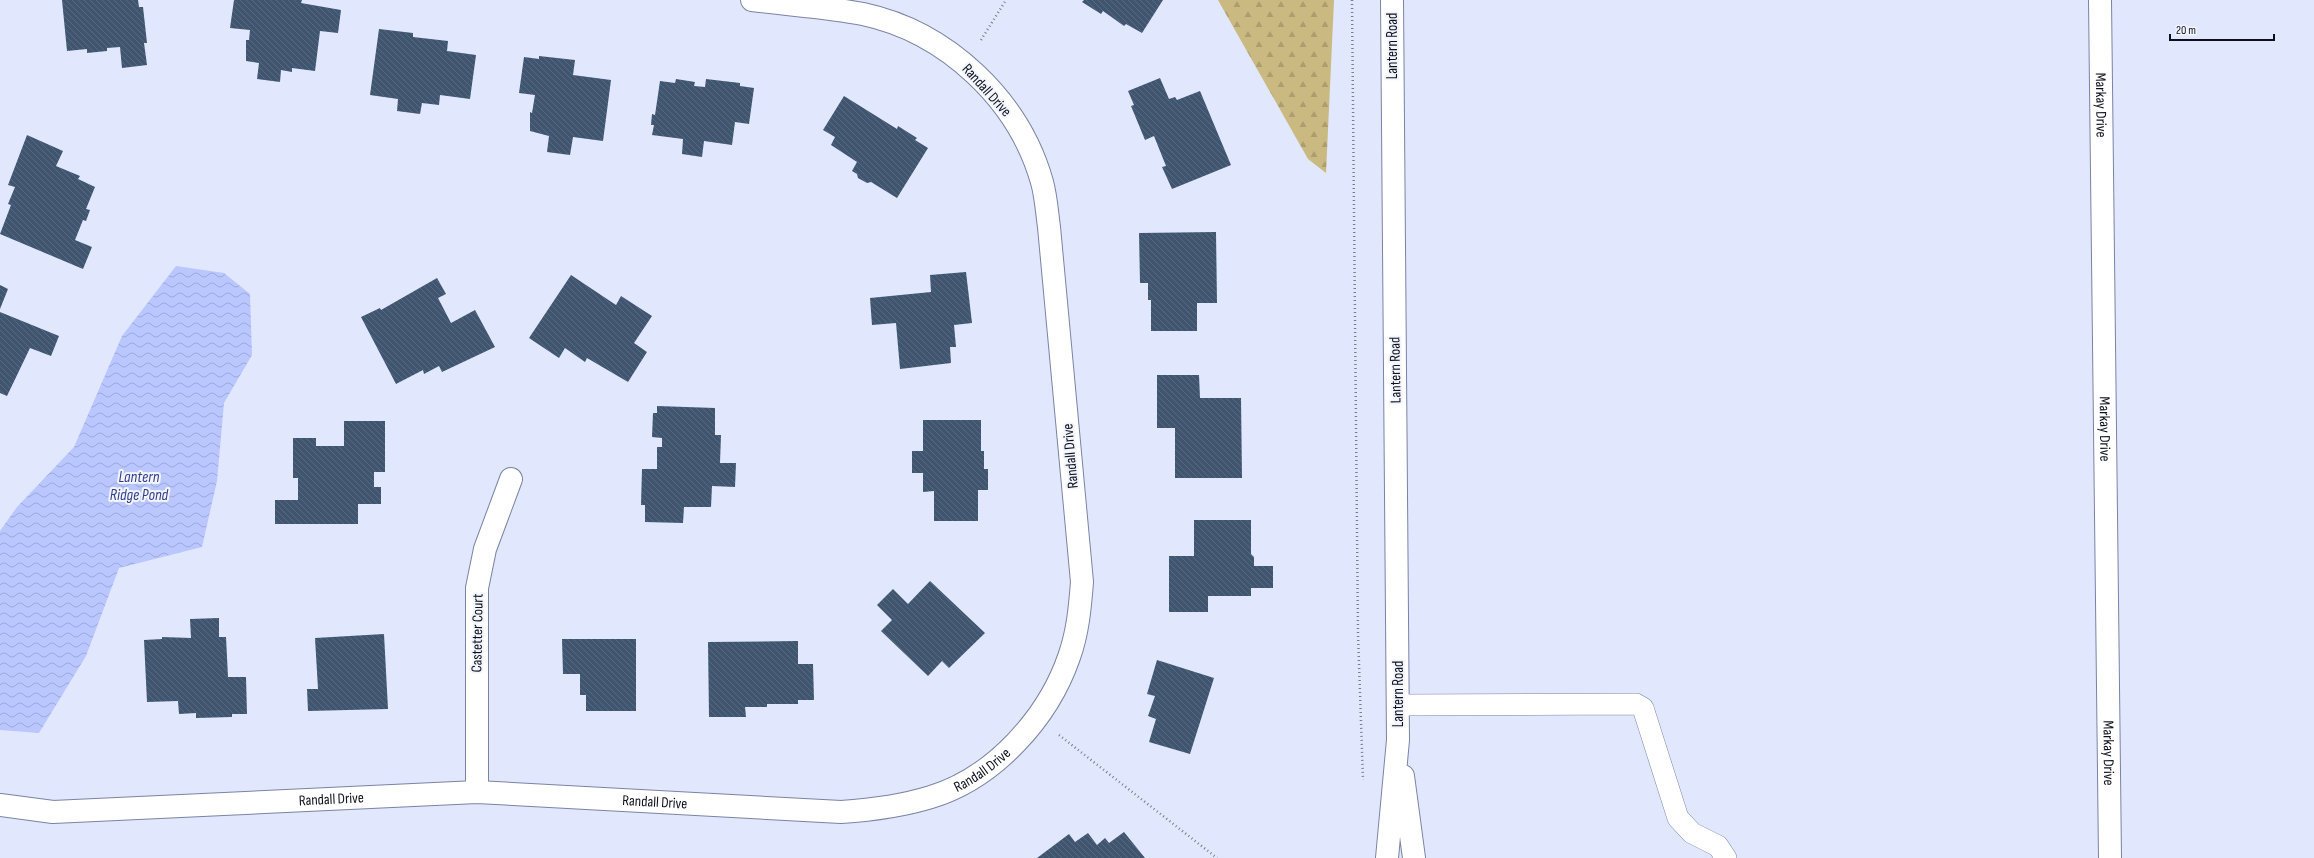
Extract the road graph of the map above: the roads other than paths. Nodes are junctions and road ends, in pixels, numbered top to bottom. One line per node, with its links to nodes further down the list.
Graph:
1 (752, 0): 7 (street, Randall Drive)
2 (1392, 0): 5 (street, Lantern Road)
3 (2100, 0): 12 (street, Markay Drive)
4 (511, 479): 7 (street, Castetter Court)
5 (1398, 705): 6 (street, Lantern Road); 11 (lane)
6 (1398, 740): 9 (street, Lantern Road); 10 (street, Lantern Road)
7 (477, 792): 8 (street, Randall Drive)
8 (0, 805)
9 (1387, 858)
10 (1414, 858)
11 (1726, 858)
12 (2110, 858)

